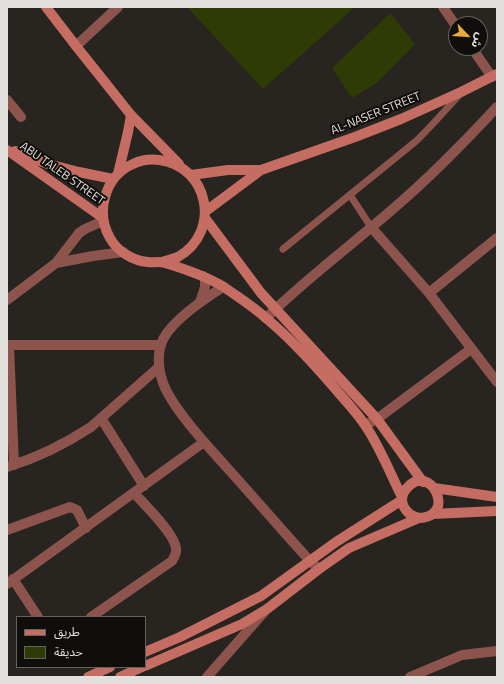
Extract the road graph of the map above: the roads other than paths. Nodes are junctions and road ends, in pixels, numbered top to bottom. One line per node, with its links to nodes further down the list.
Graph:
1 (46, 7): 5 (street)
2 (118, 7): 5 (street)
3 (443, 7): 4 (street)
4 (449, 16)
5 (76, 46): 11 (street)
6 (479, 56): 7 (street)
7 (495, 75): 8 (street, AL-NASER STREET)
8 (462, 92): 14 (street, AL-NASER STREET); 17 (lane)
9 (7, 100): 12 (street)
10 (497, 107): 20 (street)
11 (131, 115): 15 (street); 16 (street)
12 (21, 116)
13 (7, 149): 16 (street, ABU TALEB STREET); 19 (street, ABU TALEB STREET)
14 (261, 170): 15 (street, AL-NASER STREET); 18 (street, AL-NASER STREET)
15 (188, 172): 16 (street); 18 (street)
16 (116, 177): 19 (street)
17 (350, 195): 20 (lane); 22 (lane)
18 (205, 214): 24 (street); 31 (street)
19 (103, 220): 23 (street); 25 (street)
20 (371, 227): 28 (street); 31 (street)
21 (497, 238): 28 (street)
22 (283, 249)
23 (123, 252): 24 (street); 25 (street)
24 (162, 262): 26 (street)
25 (56, 263): 29 (street)
26 (203, 276): 27 (street); 30 (street)
27 (223, 287): 30 (street); 32 (street)
28 (429, 292): 35 (street)
29 (7, 300)
30 (200, 302): 33 (street)
31 (276, 308): 32 (street); 39 (street)
32 (266, 318): 40 (street)
33 (161, 345): 34 (street); 36 (street)
34 (8, 346): 42 (street)
35 (471, 349): 37 (street); 39 (street)
36 (159, 367): 38 (street); 41 (street)
37 (497, 382)
38 (101, 418): 42 (street); 44 (street)
39 (377, 419): 40 (street); 43 (street)
40 (366, 425): 48 (street)
41 (204, 442): 44 (street); 54 (street)
42 (11, 466)
43 (423, 482): 45 (street); 48 (street)
44 (144, 486): 46 (street)
45 (434, 488): 47 (street); 50 (street)
46 (134, 493): 52 (street); 59 (street)
47 (497, 497)
48 (402, 498): 51 (street); 54 (street)
49 (497, 511): 50 (street)
50 (432, 514): 51 (street)
51 (419, 518): 55 (street)
52 (86, 528): 53 (street); 56 (street)
53 (7, 530)
54 (310, 561): 55 (street); 61 (street)
55 (318, 569): 57 (street)
56 (10, 581): 58 (street)
57 (267, 609): 62 (street); 67 (street)
58 (37, 616)
59 (92, 616)
60 (497, 651): 68 (street)
61 (146, 652)
62 (146, 666)
63 (108, 668): 65 (street)
64 (140, 668): 66 (street)
65 (88, 677)
66 (120, 677)
67 (207, 677)
68 (410, 677)

